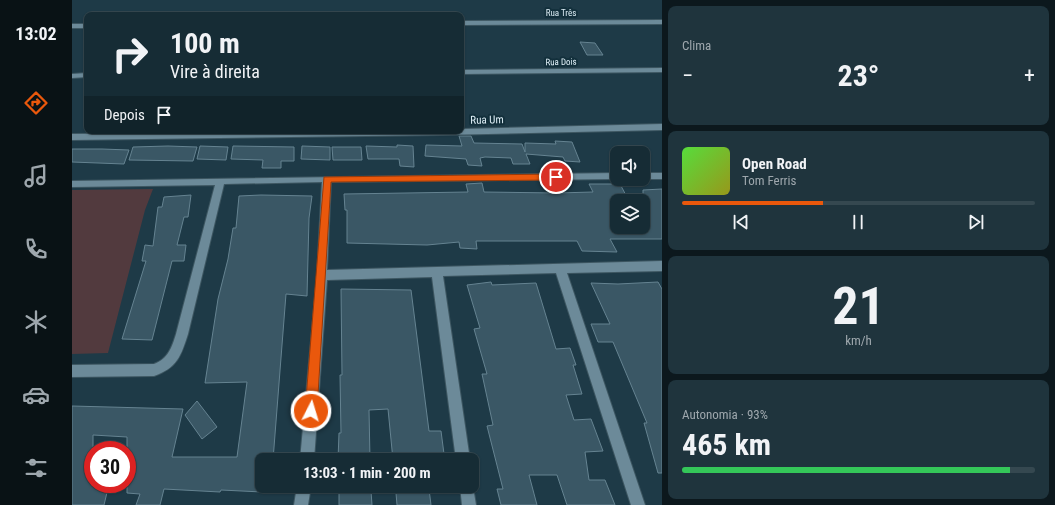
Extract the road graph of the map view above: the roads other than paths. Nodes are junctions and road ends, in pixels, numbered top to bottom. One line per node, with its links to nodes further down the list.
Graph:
1 (662, 22): 2 (street, Rua Três)
2 (464, 23)
3 (72, 26): 4 (street)
4 (84, 26)
5 (662, 70): 6 (street, Rua Dois)
6 (464, 72)
7 (84, 75): 8 (street)
8 (72, 76)
9 (662, 127): 10 (street, Rua Um)
10 (464, 132)
11 (294, 134): 12 (street, Rua Um)
12 (72, 137)
13 (610, 176): 16 (street)
14 (650, 176): 15 (street)
15 (662, 176)
16 (327, 179): 17 (street); 22 (street)
17 (220, 182): 18 (street); 23 (street)
18 (72, 184)
19 (662, 266): 20 (street)
20 (560, 269): 21 (street); 30 (street)
21 (437, 272): 22 (street); 25 (street)
22 (322, 275): 24 (street)
23 (72, 371)
24 (308, 453)
25 (462, 453)
26 (303, 493): 28 (street)
27 (467, 493): 29 (street)
28 (301, 505)
29 (469, 505)
30 (638, 505)

